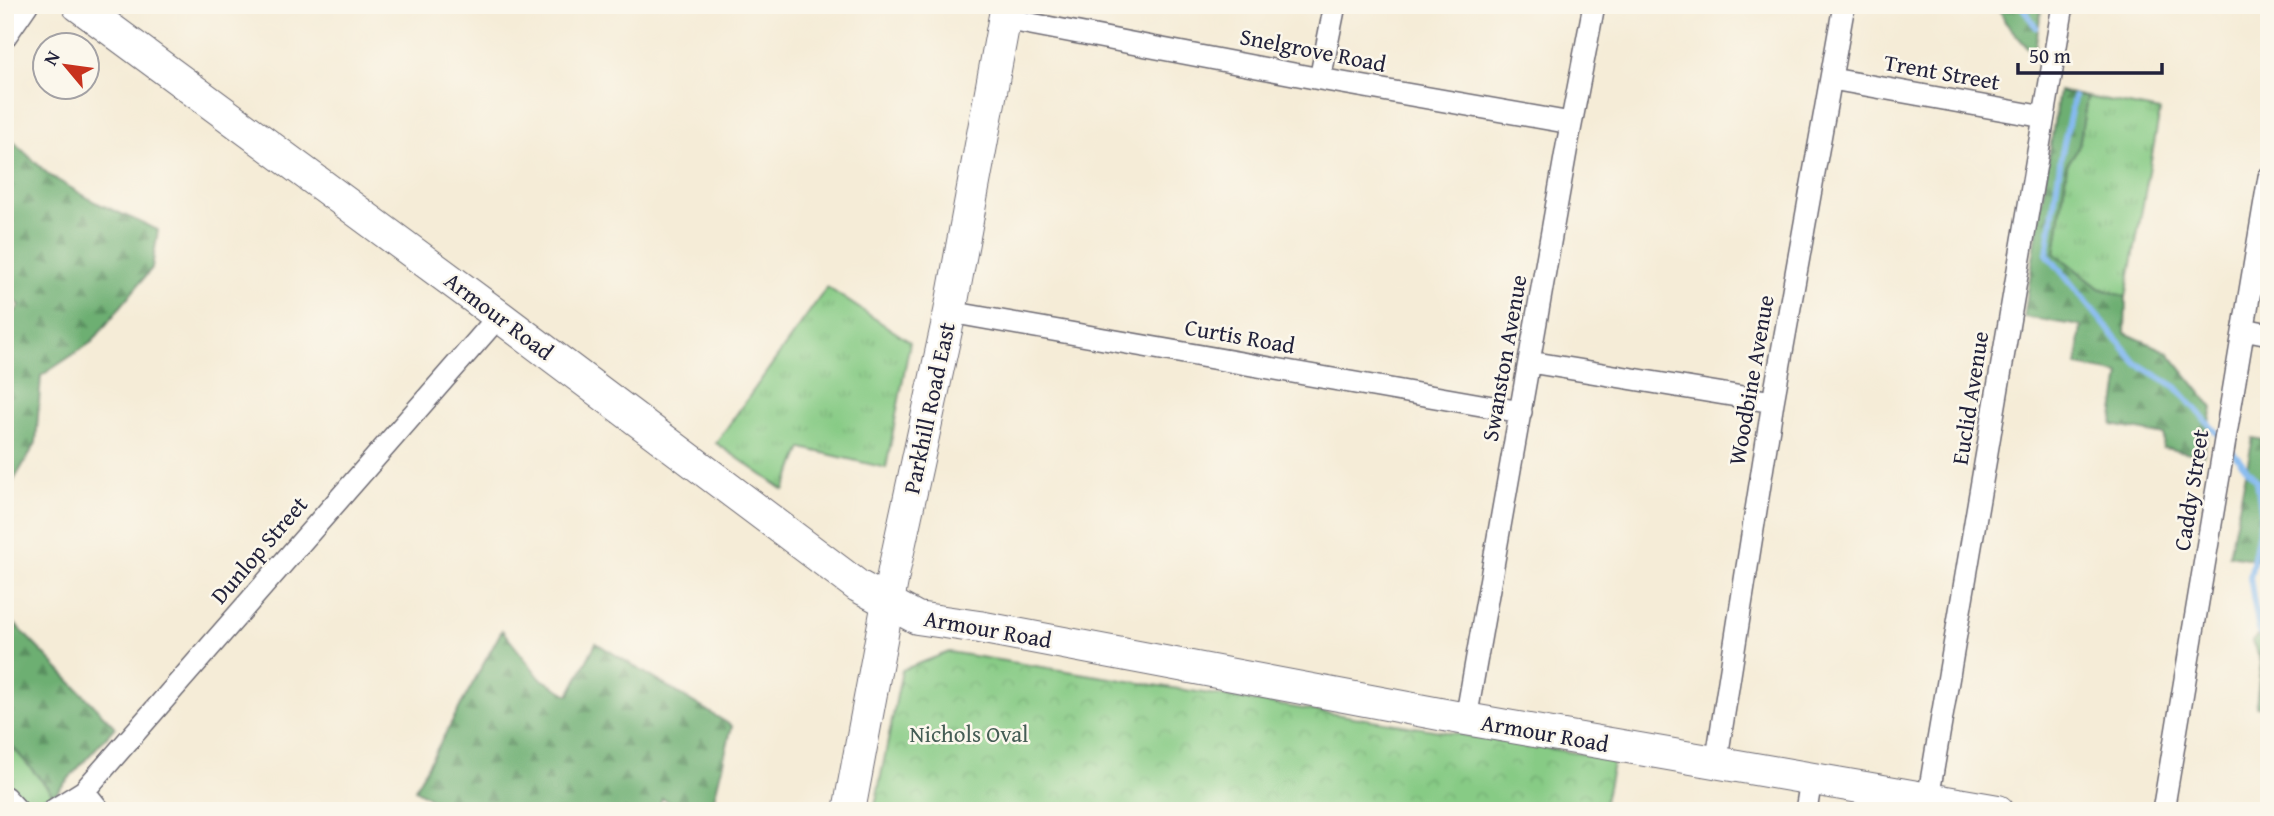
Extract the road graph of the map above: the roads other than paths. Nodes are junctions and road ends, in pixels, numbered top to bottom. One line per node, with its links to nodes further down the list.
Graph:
1 (27, 5): 8 (street)
2 (78, 5): 15 (main road, Armour Road)
3 (1335, 5): 9 (street)
4 (1594, 5): 12 (street, Swanston Avenue)
5 (1844, 5): 10 (street, Woodbine Avenue)
6 (2063, 5): 11 (street, Euclid Avenue)
7 (1006, 12): 9 (street, Snelgrove Road); 14 (main road, Parkhill Road East)
8 (5, 37)
9 (1320, 79): 12 (street, Snelgrove Road)
10 (1832, 79): 11 (street, Trent Street); 19 (street, Woodbine Avenue)
11 (2044, 117): 27 (street, Euclid Avenue)
12 (1571, 123): 18 (street, Swanston Avenue)
13 (2269, 177): 16 (street, Caddy Street)
14 (950, 312): 20 (street, Curtis Road); 21 (main road, Parkhill Road East)
15 (499, 316): 21 (main road, Armour Road); 25 (street, Dunlop Street)
16 (2244, 330): 17 (street); 34 (street, Caddy Street)
17 (2269, 334)
18 (1530, 362): 19 (street); 20 (street, Swanston Avenue)
19 (1773, 402): 23 (street, Woodbine Avenue)
20 (1521, 412): 22 (street, Swanston Avenue)
21 (888, 603): 22 (main road, Armour Road); 31 (main road, Parkhill Road East)
22 (1466, 719): 23 (main road, Armour Road)
23 (1716, 764): 24 (main road, Armour Road)
24 (1811, 780): 27 (main road, Armour Road); 32 (street)
25 (83, 791): 29 (street, Dunlop Street); 30 (street)
26 (5, 797): 28 (street)
27 (1928, 799): 33 (main road, Armour Road)
28 (18, 811)
29 (52, 811)
30 (100, 811)
31 (849, 811)
32 (1806, 811)
33 (1998, 811)
34 (2163, 811)

